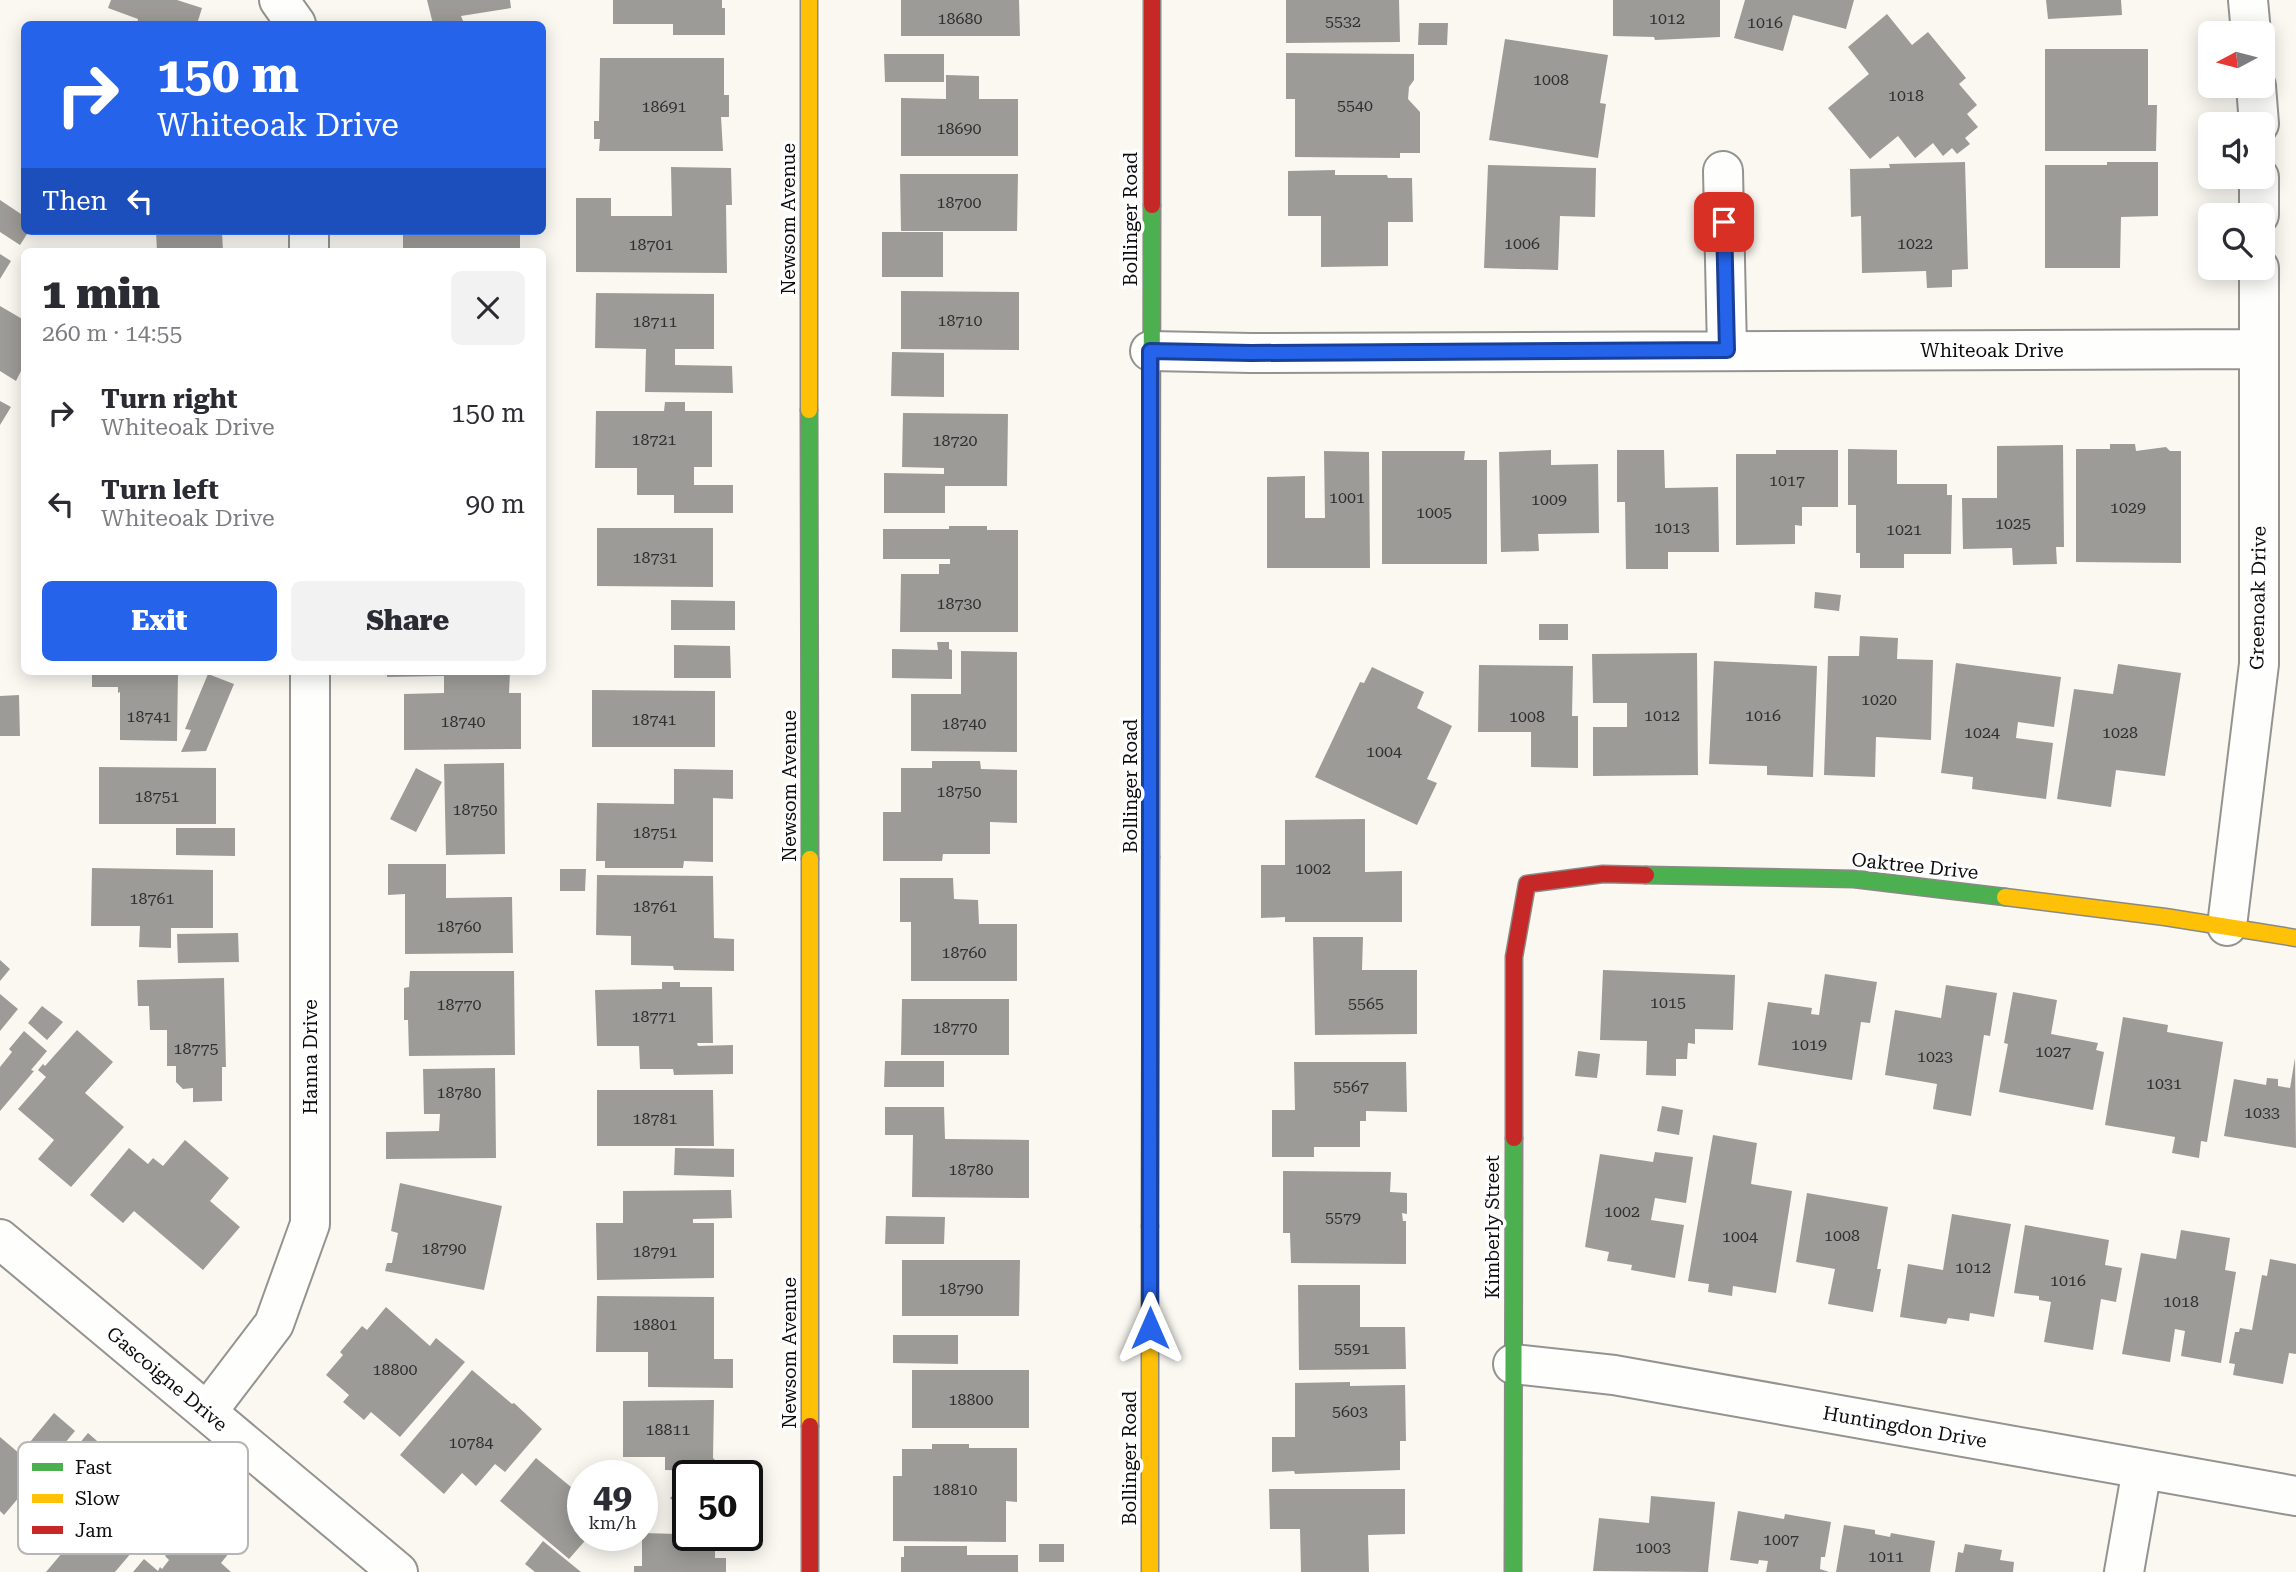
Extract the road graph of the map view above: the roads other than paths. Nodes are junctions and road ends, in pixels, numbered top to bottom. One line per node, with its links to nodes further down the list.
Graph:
1 (279, 0): 5 (street)
2 (809, 0): 24 (street, Newsom Avenue)
3 (1152, 0): 11 (street, Bollinger Road)
4 (2248, 0): 6 (street)
5 (294, 21)
6 (2250, 21)
7 (1723, 171): 10 (street)
8 (2259, 280): 9 (street, Greenoak Drive)
9 (2258, 349): 10 (street, Whiteoak Drive); 14 (street, Greenoak Drive)
10 (1727, 350): 11 (street, Whiteoak Drive)
11 (1150, 351): 25 (street, Bollinger Road)
12 (310, 675): 18 (street, Hanna Drive)
13 (1527, 884): 14 (street, Oaktree Drive); 17 (street, Kimberly Street)
14 (2227, 926): 15 (street, Oaktree Drive)
15 (2296, 938)
16 (0, 1239): 18 (street, Gascoigne Drive)
17 (1513, 1364): 21 (street, Huntingdon Drive); 26 (street, Kimberly Street)
18 (206, 1412): 19 (street, Gascoigne Drive)
19 (242, 1442)
20 (248, 1447): 23 (street, Gascoigne Drive)
21 (2142, 1469): 22 (street, Huntingdon Drive); 27 (street)
22 (2296, 1496)
23 (398, 1572)
24 (810, 1572)
25 (1150, 1572)
26 (1513, 1572)
27 (2124, 1572)

